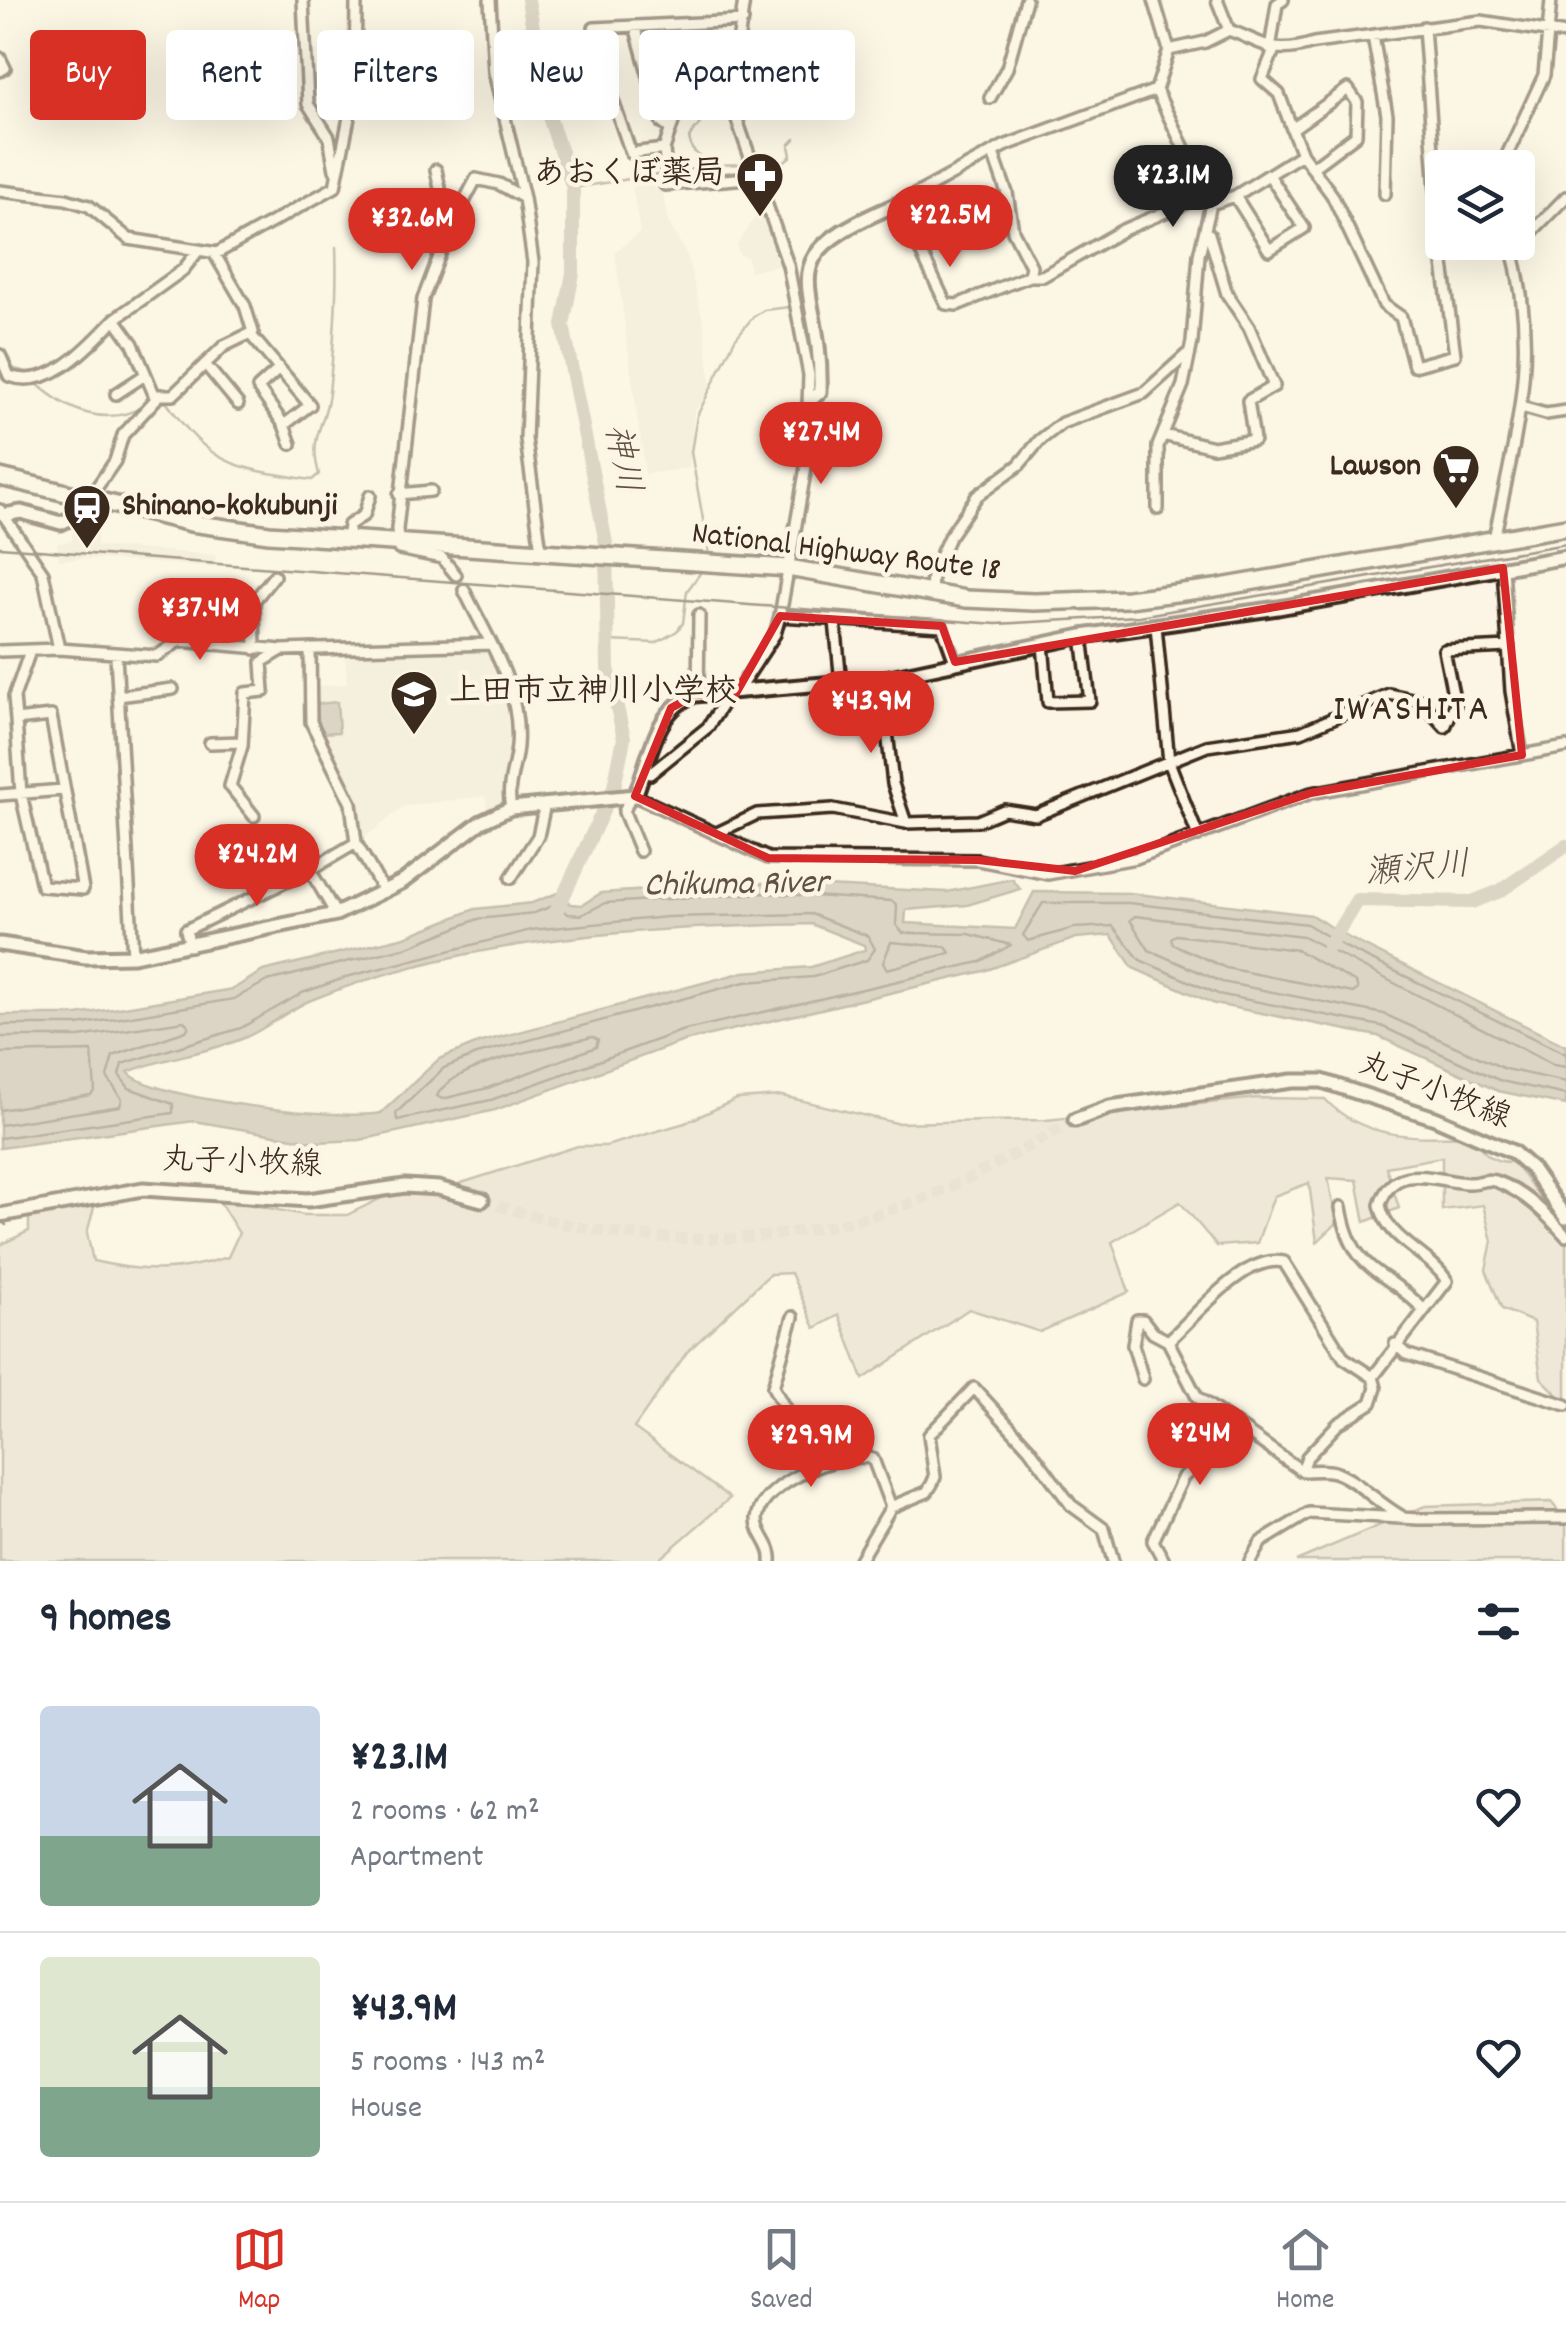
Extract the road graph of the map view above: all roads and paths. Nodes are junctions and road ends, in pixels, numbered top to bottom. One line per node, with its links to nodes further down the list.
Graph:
1 (303, 0): 36 (street)
2 (356, 0): 36 (street)
3 (490, 0): 41 (street)
4 (744, 0): 10 (street)
5 (1026, 0): 23 (street)
6 (1154, 0): 18 (street)
7 (1218, 0): 14 (street)
8 (1283, 0): 19 (street)
9 (1551, 0): 15 (street)
10 (744, 21): 11 (street); 13 (street)
11 (635, 26): 27 (street); 28 (street)
12 (1424, 28): 15 (street); 17 (street); 32 (street)
13 (742, 30)
14 (1229, 30): 18 (street); 19 (street)
15 (1547, 31): 16 (street); 29 (street)
16 (1566, 34)
17 (1373, 36): 19 (street); 38 (street)
18 (1168, 50): 22 (street)
19 (1272, 50): 26 (street)
20 (0, 58): 21 (street)
21 (0, 70)
22 (1156, 90): 30 (street); 42 (street)
23 (990, 98)
24 (673, 120): 27 (street)
25 (738, 120): 35 (street)
26 (1292, 129): 31 (street); 32 (street)
27 (670, 130): 28 (street)
28 (664, 149): 35 (street)
29 (1509, 150)
30 (993, 152): 43 (street); 50 (street)
31 (1302, 154): 32 (street); 34 (street)
32 (1312, 168)
33 (436, 170): 45 (street)
34 (1269, 174): 39 (street); 39 (street)
35 (759, 177): 60 (street)
36 (336, 178): 48 (street)
37 (0, 192): 47 (street)
38 (1385, 194)
39 (1235, 196): 42 (street)
40 (1566, 197): 44 (street)
41 (524, 198): 45 (street); 78 (street)
42 (1209, 199): 46 (street); 50 (street)
43 (898, 204): 50 (street); 60 (street)
44 (1535, 225)
45 (448, 230): 69 (street)
46 (1208, 232): 54 (street); 65 (street)
47 (198, 251): 48 (street); 51 (street)
48 (214, 253): 52 (street)
49 (1514, 260): 62 (street)
50 (1029, 276)
51 (115, 319): 53 (street); 57 (street)
52 (250, 334): 55 (street); 56 (street)
53 (0, 355)
54 (1186, 355): 65 (street); 85 (street)
55 (205, 364): 59 (street); 61 (street)
56 (279, 369): 64 (street); 64 (street)
57 (145, 375): 58 (street); 59 (street)
58 (116, 394)
59 (154, 395): 71 (street)
60 (810, 400): 80 (street)
61 (238, 404)
62 (1521, 408): 63 (street); 75 (street)
63 (1566, 411)
64 (284, 425): 66 (street)
65 (1163, 435): 72 (street)
66 (291, 444)
67 (0, 477): 71 (highway, National Highway Route 18)
68 (431, 492): 69 (street)
69 (400, 494): 77 (street)
70 (370, 496): 76 (street)
71 (83, 499): 73 (street); 76 (highway, National Highway Route 18)
72 (1158, 509)
73 (2, 512): 94 (street)
74 (1566, 527): 75 (highway, National Highway Route 18)
75 (1494, 539): 85 (highway, National Highway Route 18)
76 (347, 540): 77 (highway, National Highway Route 18)
77 (398, 544): 78 (highway, National Highway Route 18); 82 (street)
78 (545, 552): 80 (highway, National Highway Route 18)
79 (1566, 557): 81 (street)
80 (788, 568): 85 (highway, National Highway Route 18); 87 (street)
81 (1503, 568): 89 (street); 93 (street)
82 (456, 575)
83 (274, 576): 95 (street)
84 (464, 590): 91 (street)
85 (930, 594)
86 (699, 615): 106 (street)
87 (780, 616): 88 (street); 105 (street)
88 (835, 621): 101 (street); 103 (street)
89 (1156, 626): 90 (street); 114 (street)
90 (1082, 636): 92 (street); 92 (street)
91 (491, 644): 96 (street); 121 (street)
92 (1043, 644): 101 (street)
93 (1508, 647): 113 (street); 114 (street)
94 (58, 649): 99 (street); 100 (street)
95 (255, 649): 98 (street); 100 (street)
96 (310, 649): 98 (street); 126 (street)
97 (2, 650): 99 (street)
98 (282, 650): 110 (street)
99 (30, 652): 108 (street)
100 (116, 656): 107 (street)
101 (955, 662): 102 (street)
102 (881, 678): 103 (street); 123 (street)
103 (840, 683): 105 (street)
104 (173, 689): 107 (street)
105 (733, 693): 106 (street); 115 (street)
106 (698, 695): 115 (street)
107 (118, 696): 134 (street)
108 (16, 724): 109 (street); 116 (street); 118 (street)
109 (0, 730)
110 (242, 742): 111 (street); 122 (street)
111 (210, 744)
112 (1566, 747): 113 (street)
113 (1522, 755): 125 (street)
114 (1169, 762): 123 (street); 125 (street)
115 (645, 772): 119 (street)
116 (63, 790): 118 (street); 118 (street)
117 (0, 794): 118 (street)
118 (21, 794)
119 (632, 796): 120 (street); 124 (street); 127 (street)
120 (546, 804): 121 (street); 129 (street)
121 (512, 808): 130 (street)
122 (254, 816)
123 (906, 823): 124 (street)
124 (715, 834): 125 (street)
125 (1198, 836)
126 (356, 843): 128 (street); 130 (street)
127 (640, 851)
128 (310, 870): 131 (street); 133 (street)
129 (510, 878)
130 (384, 892): 131 (street)
131 (336, 914): 133 (street)
132 (0, 944): 134 (street)
133 (190, 946): 134 (street)
134 (133, 956)
135 (1075, 1120): 139 (street, 丸子小牧線)
136 (482, 1200): 138 (street, 丸子小牧線)
137 (1341, 1208): 141 (street)
138 (1, 1215)
139 (1566, 1218)
140 (1566, 1236): 141 (street)
141 (1424, 1310): 144 (street)
142 (794, 1317): 149 (street)
143 (1168, 1340): 145 (street); 146 (street); 148 (street)
144 (1395, 1344): 145 (street); 147 (street)
145 (1373, 1376): 150 (street)
146 (1143, 1379)
147 (1566, 1405)
148 (1241, 1430): 150 (street); 157 (street)
149 (816, 1466): 151 (street); 154 (street)
150 (1302, 1471): 152 (street)
151 (891, 1507): 155 (street); 156 (street)
152 (1400, 1516): 153 (street); 158 (street)
153 (1566, 1518)
154 (772, 1561)
155 (859, 1561)
156 (1113, 1561)
157 (1164, 1561)
158 (1250, 1561)

